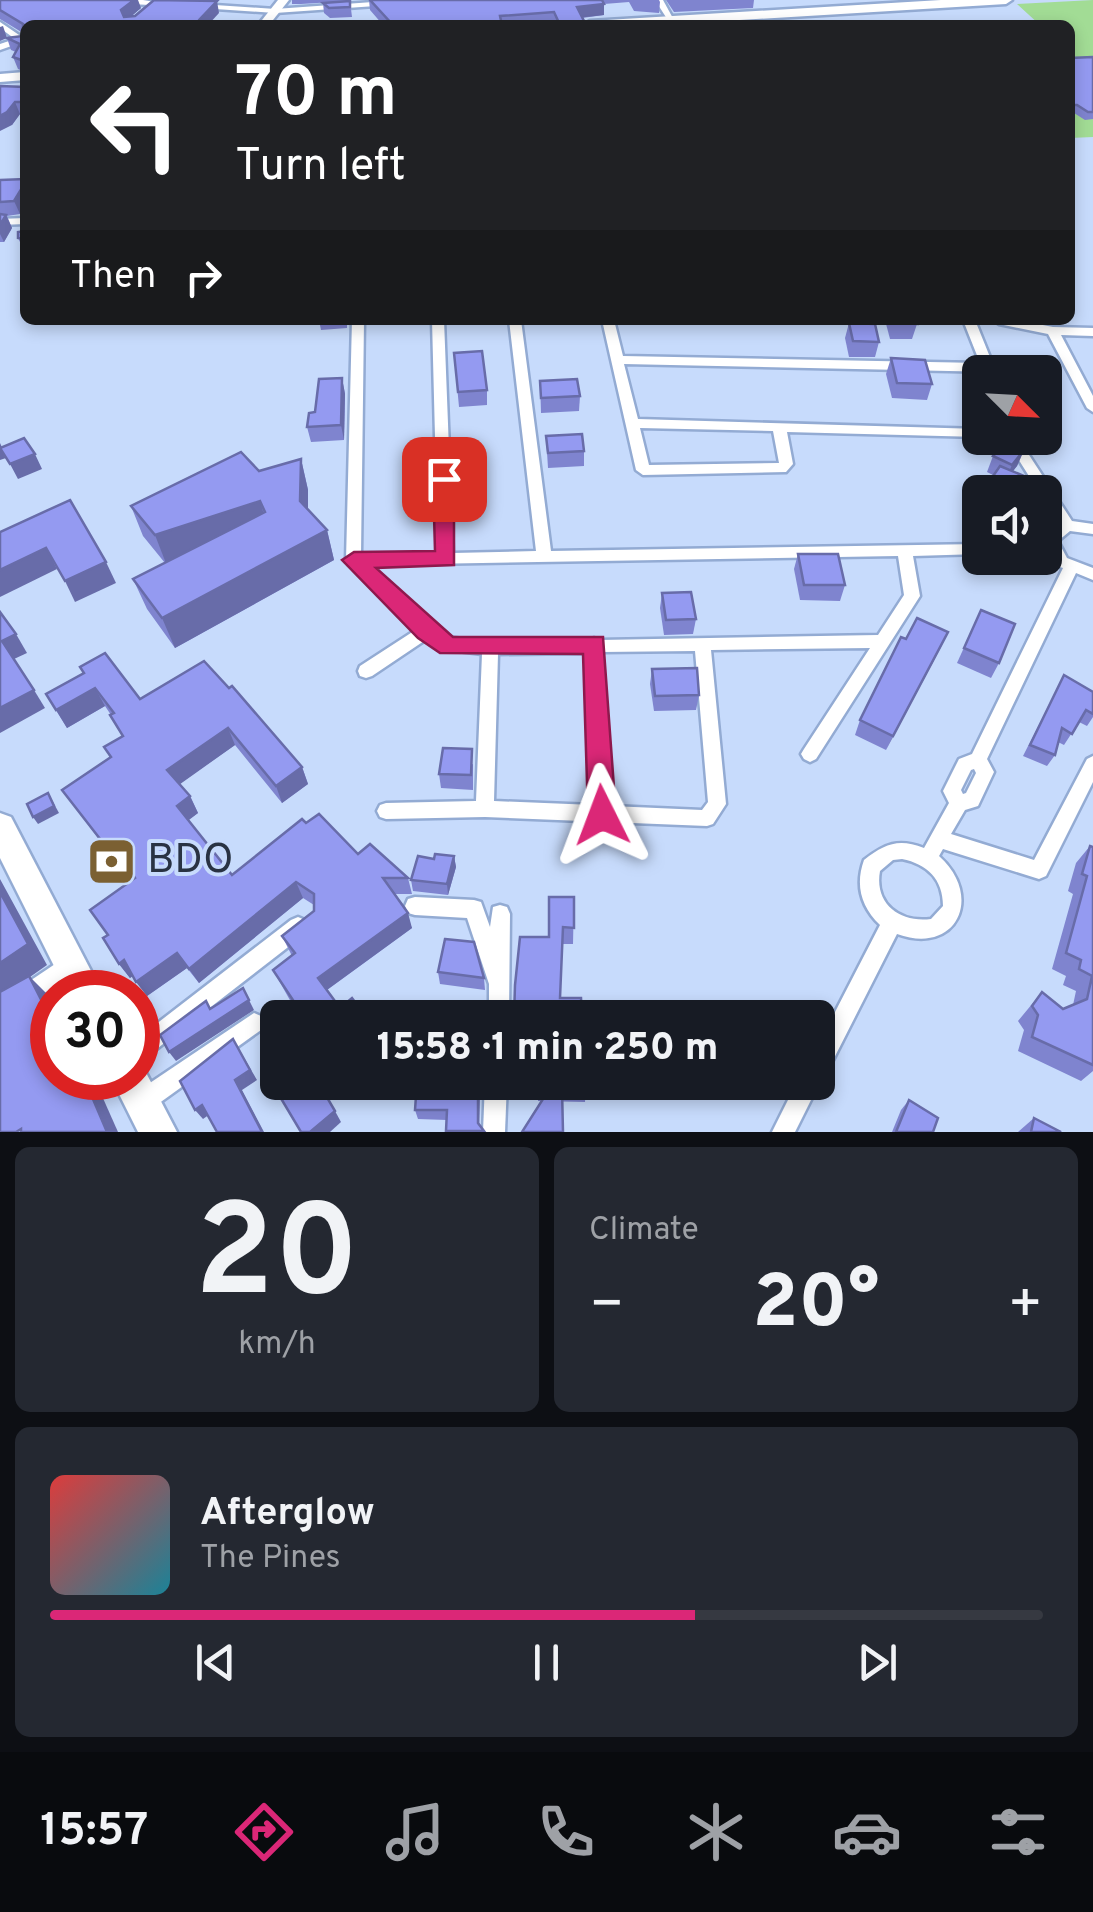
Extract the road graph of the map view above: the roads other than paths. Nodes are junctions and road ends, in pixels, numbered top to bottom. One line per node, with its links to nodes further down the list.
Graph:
1 (92, 0): 9 (street)
2 (284, 0): 8 (street)
3 (659, 0): 11 (street)
4 (1006, 0): 7 (main road)
5 (392, 3): 8 (street)
6 (179, 4): 8 (street)
7 (853, 4): 11 (main road)
8 (274, 11): 10 (street)
9 (138, 20)
10 (267, 20)
11 (672, 20)
12 (0, 24): 13 (street)
13 (20, 39)
14 (4, 222): 15 (street)
15 (0, 235)
16 (358, 325): 39 (street)
17 (438, 325): 38 (street)
18 (515, 325): 37 (street)
19 (609, 325): 25 (street)
20 (972, 325): 24 (street)
21 (1024, 325): 22 (street)
22 (1053, 331): 23 (street); 27 (street)
23 (1093, 332)
24 (983, 355)
25 (619, 360): 26 (street); 28 (street)
26 (962, 369)
27 (1093, 408)
28 (632, 423): 29 (street); 29 (street)
29 (779, 426): 30 (street)
30 (962, 431)
31 (1023, 455): 32 (street)
32 (1067, 525): 33 (street); 34 (street)
33 (1062, 528)
34 (1093, 528)
35 (962, 548): 36 (street)
36 (905, 550): 37 (street); 44 (street)
37 (544, 556): 38 (street)
38 (446, 559): 39 (street)
39 (354, 560): 43 (street)
40 (1062, 560): 41 (street)
41 (1071, 568): 42 (street); 55 (street)
42 (1093, 574)
43 (427, 632): 47 (street); 48 (street)
44 (881, 641): 46 (street); 49 (street)
45 (594, 644): 46 (street); 47 (street); 53 (street)
46 (702, 644): 53 (street)
47 (490, 648): 51 (street)
48 (366, 671)
49 (810, 754)
50 (1093, 764): 55 (street)
51 (485, 809): 52 (street); 53 (street)
52 (386, 810)
53 (602, 815)
54 (0, 827): 61 (main road)
55 (939, 838): 56 (street)
56 (928, 858): 60 (street); 60 (street)
57 (415, 906): 62 (street)
58 (500, 914): 62 (street)
59 (309, 918): 68 (street)
60 (892, 923): 67 (street)
61 (73, 970)
62 (500, 986): 64 (street)
63 (30, 999): 65 (street)
64 (500, 1000)
65 (0, 1013)
66 (254, 1023): 71 (street)
67 (835, 1033)
68 (160, 1035)
69 (495, 1100): 72 (street)
70 (800, 1100): 73 (street)
71 (143, 1104)
72 (494, 1132)
73 (783, 1132)

